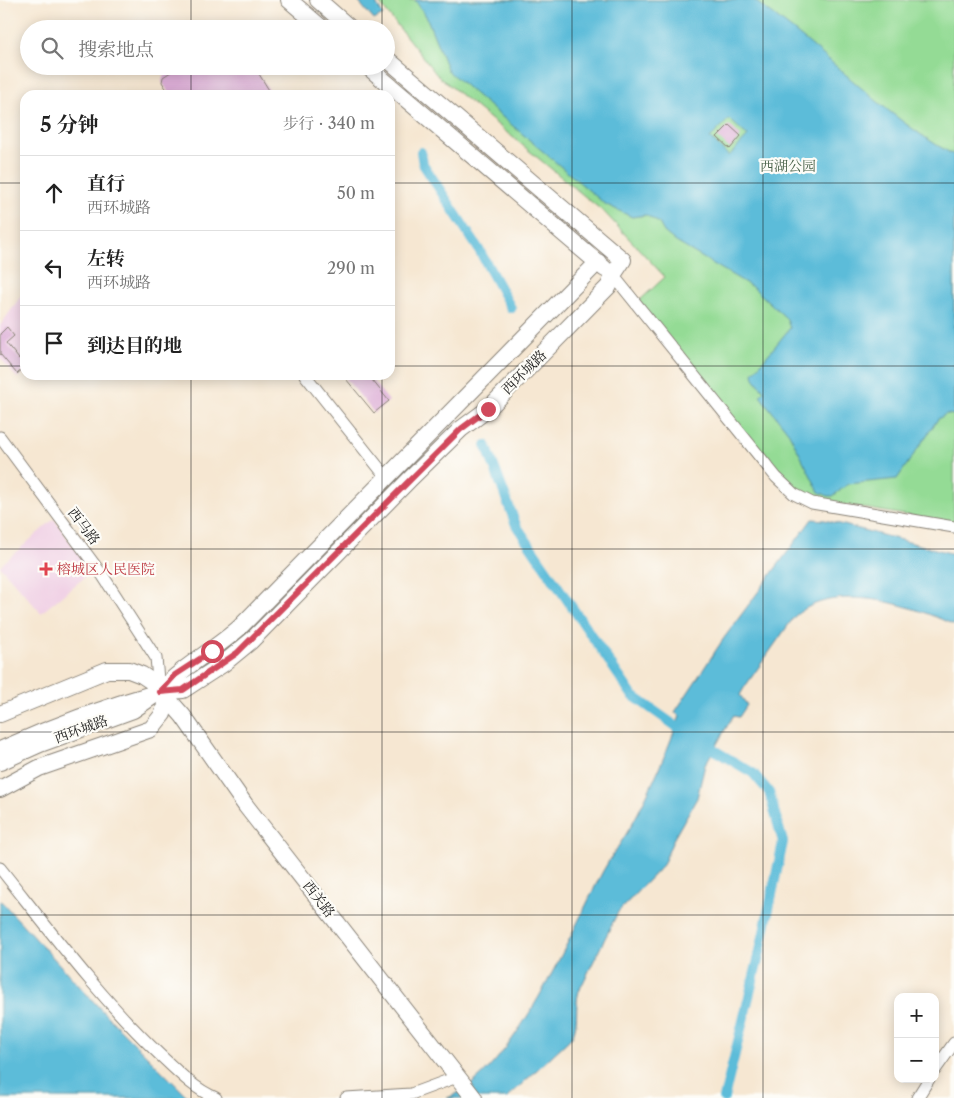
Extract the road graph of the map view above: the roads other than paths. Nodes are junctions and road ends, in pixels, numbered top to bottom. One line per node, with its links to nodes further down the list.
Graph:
1 (289, 0): 3 (main road)
2 (318, 0): 4 (main road)
3 (312, 20)
4 (341, 20)
5 (395, 66): 8 (main road, 西环城路)
6 (378, 75): 7 (main road)
7 (598, 262): 8 (main road); 11 (main road, 西环城路)
8 (612, 275): 12 (street); 13 (main road, 西环城路)
9 (309, 380): 11 (street)
10 (0, 437): 13 (street, 西马路)
11 (387, 478): 13 (main road, 西环城路)
12 (954, 527)
13 (163, 695): 14 (main road, 西关路); 15 (main road, 西环城路); 16 (main road, 西环城路); 17 (main road); 21 (main road, 西关路)
14 (0, 714)
15 (0, 750)
16 (0, 762)
17 (0, 789)
18 (0, 868): 23 (street)
19 (954, 1042): 20 (street)
20 (939, 1064)
21 (459, 1080): 24 (street); 25 (main road, 西关路)
22 (926, 1083): 26 (street)
23 (216, 1098)
24 (346, 1098)
25 (474, 1098)
26 (917, 1098)

